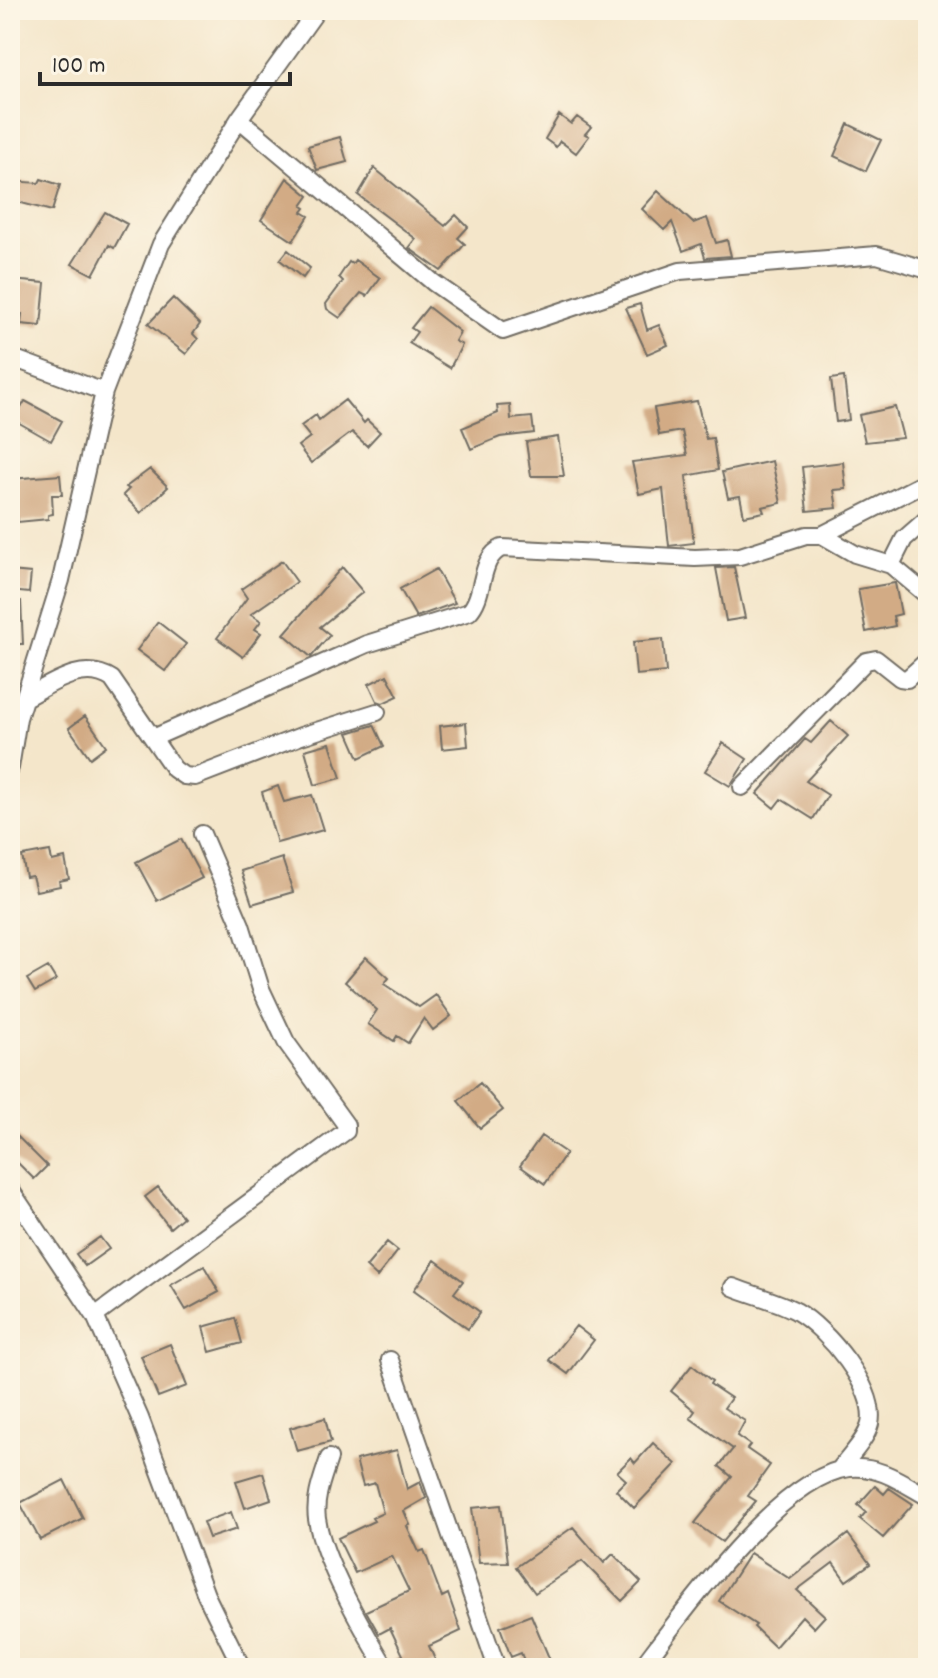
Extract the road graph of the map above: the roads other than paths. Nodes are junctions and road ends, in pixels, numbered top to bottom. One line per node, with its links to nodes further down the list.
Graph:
1 (317, 10): 2 (street)
2 (239, 119): 3 (street); 5 (street)
3 (928, 270)
4 (10, 357): 5 (street)
5 (104, 392): 12 (street)
6 (928, 481): 8 (street)
7 (928, 518): 9 (street)
8 (822, 535): 9 (street); 14 (street)
9 (891, 565): 10 (street)
10 (928, 596)
11 (928, 660): 16 (street)
12 (17, 695): 14 (street); 15 (street)
13 (377, 712): 14 (street)
14 (153, 738)
15 (10, 768)
16 (742, 787)
17 (202, 834): 20 (street)
18 (10, 1189): 20 (street)
19 (733, 1287): 23 (street)
20 (95, 1316): 25 (street)
21 (390, 1360): 27 (street)
22 (329, 1458): 26 (street)
23 (839, 1470): 24 (street); 28 (street)
24 (928, 1497)
25 (242, 1668)
26 (386, 1668)
27 (497, 1668)
28 (641, 1668)

